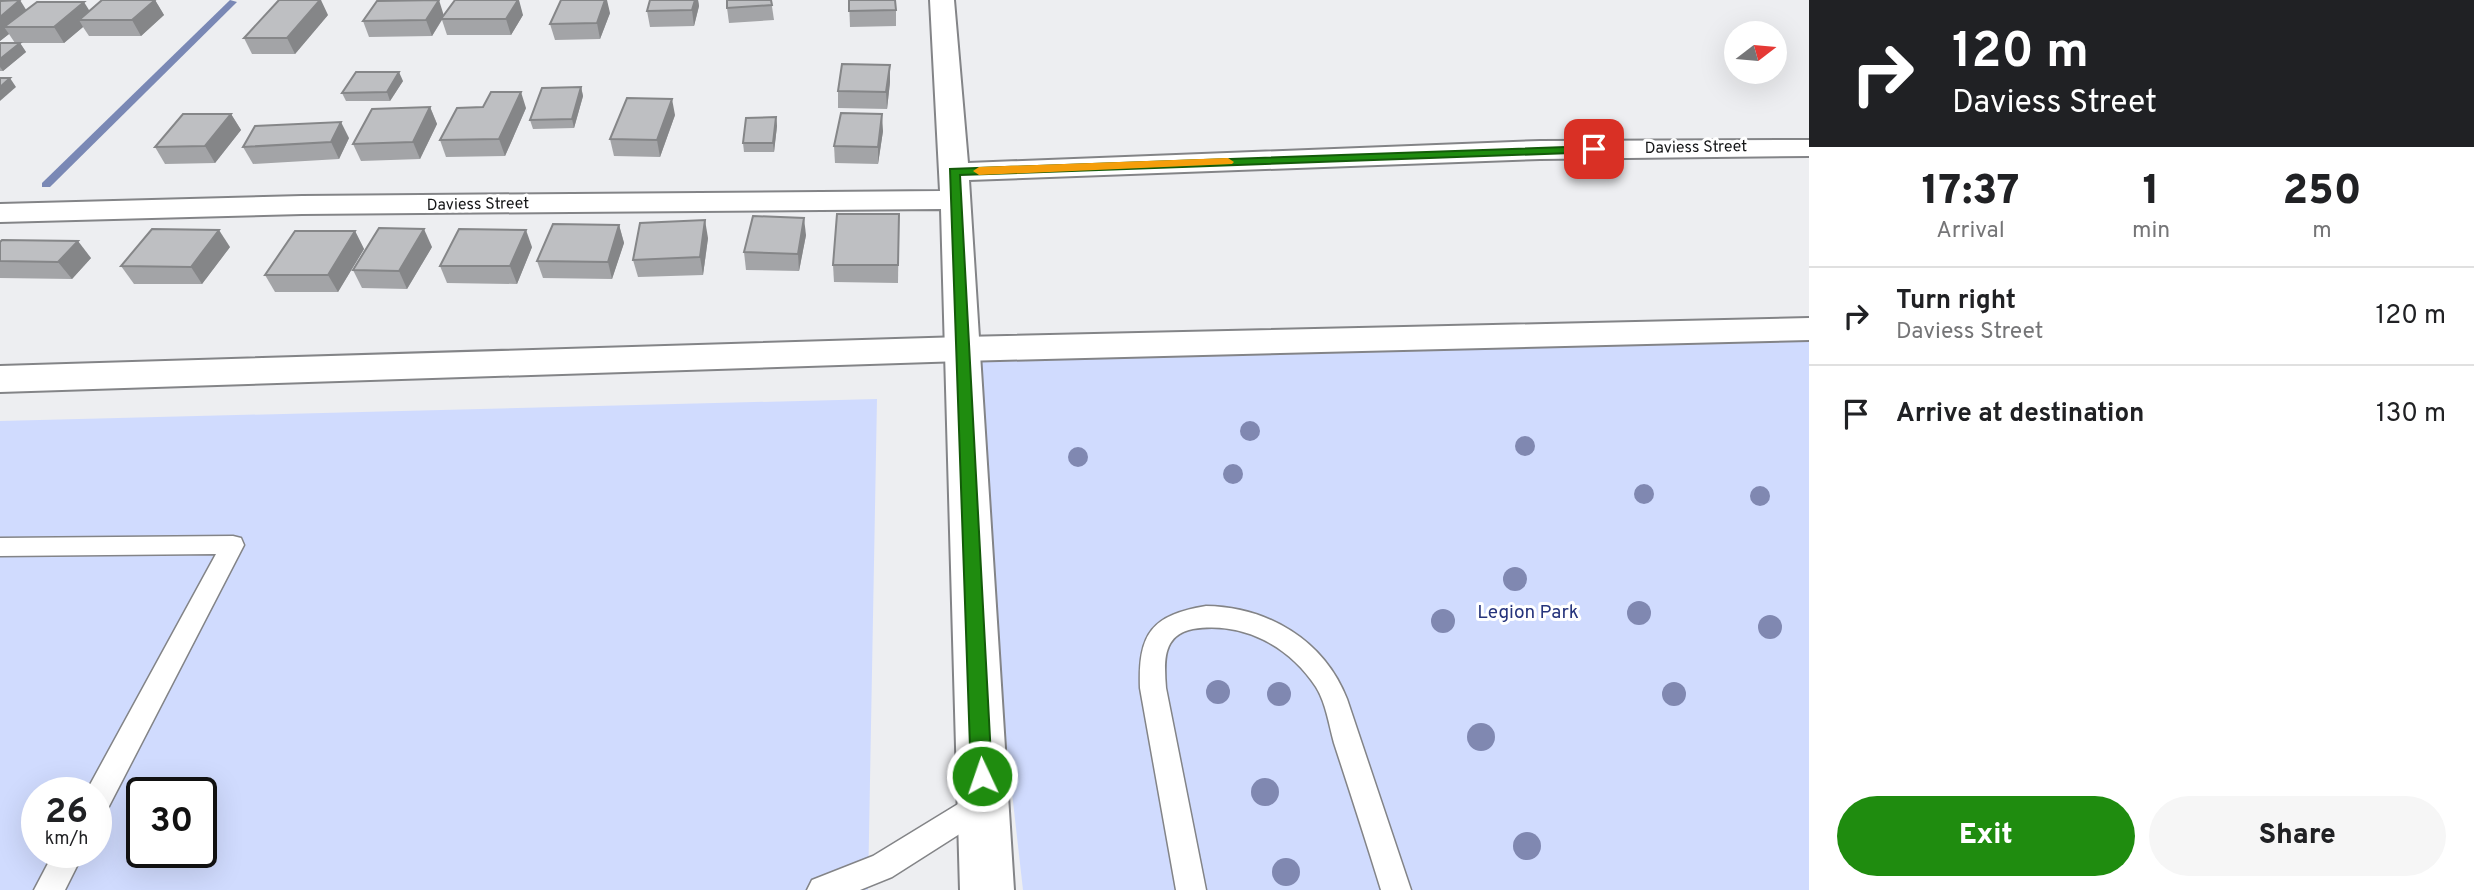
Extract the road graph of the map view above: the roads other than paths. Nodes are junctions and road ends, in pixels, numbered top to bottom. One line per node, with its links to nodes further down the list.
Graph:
1 (942, 0): 3 (street)
2 (1809, 148): 3 (street, Daviess Street)
3 (955, 186): 4 (street, Daviess Street); 6 (street)
4 (0, 213)
5 (1809, 329): 6 (street)
6 (962, 349): 7 (street); 10 (street)
7 (0, 379)
8 (0, 547): 9 (lane)
9 (109, 777)
10 (983, 803): 13 (lane); 14 (street)
11 (61, 868): 12 (lane)
12 (50, 890)
13 (822, 890)
14 (987, 890)
15 (1191, 890): 16 (lane)
16 (1396, 890)

